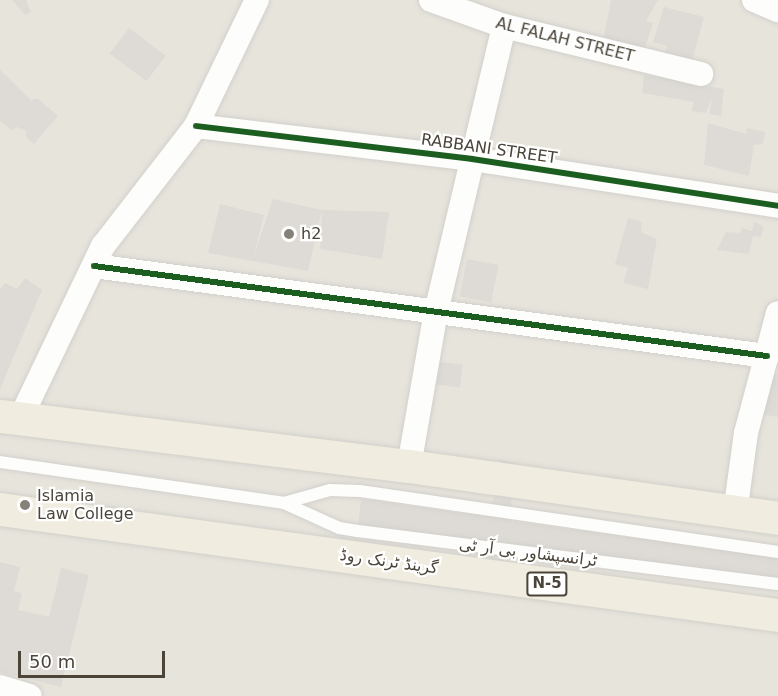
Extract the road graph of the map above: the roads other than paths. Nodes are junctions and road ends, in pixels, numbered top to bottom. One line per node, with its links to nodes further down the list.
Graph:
1 (257, 0): 7 (street)
2 (431, 0): 5 (street, AL FALAH STREET)
3 (754, 0): 4 (street)
4 (778, 10)
5 (504, 26): 6 (street, AL FALAH STREET); 8 (street)
6 (701, 74)
7 (196, 126): 8 (street, RABBANI STREET); 10 (street)
8 (472, 159): 9 (street, RABBANI STREET); 11 (street)
9 (778, 206)
10 (94, 266): 11 (street); 14 (street)
11 (436, 312): 13 (street); 16 (street)
12 (778, 313): 13 (street)
13 (768, 356): 18 (street)
14 (10, 417): 16 (highway)
15 (0, 462): 17 (lane, ٹرانسپشاور بی آر ٹی)
16 (409, 466): 18 (highway)
17 (284, 503): 21 (lane, ٹرانسپشاور بی آر ٹی); 22 (lane, ٹرانسپشاور بی آر ٹی)
18 (735, 513): 20 (highway)
19 (1, 514): 23 (highway, گرینڈ ٹرنک روڈ / N-5)
20 (778, 519)
21 (778, 552)
22 (778, 584)
23 (778, 615)
24 (0, 687): 25 (street)
25 (30, 696)

